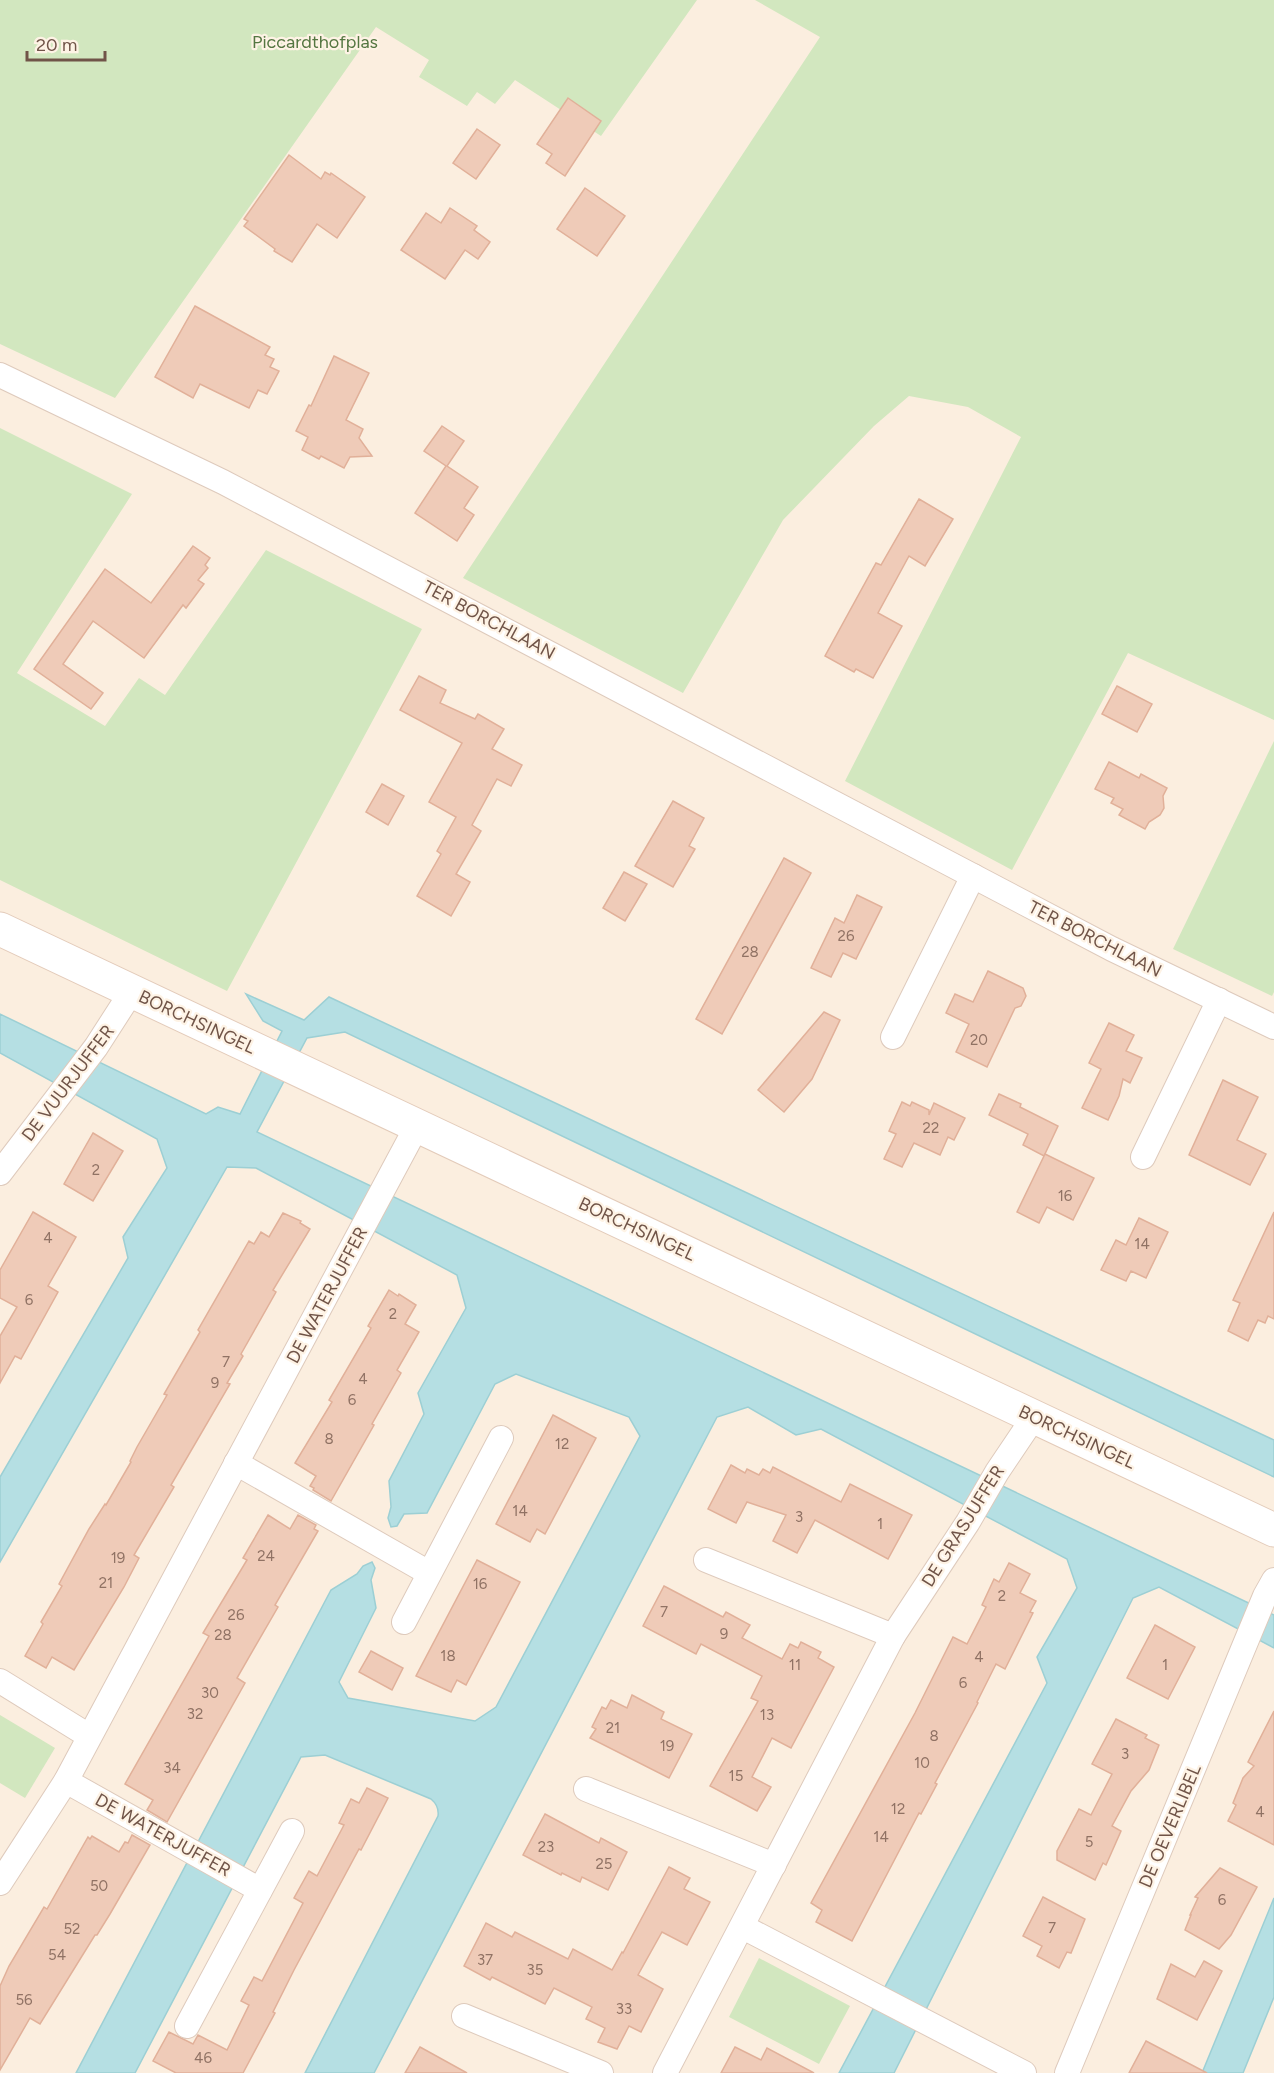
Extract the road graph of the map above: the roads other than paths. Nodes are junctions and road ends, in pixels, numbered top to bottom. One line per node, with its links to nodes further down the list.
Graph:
1 (0, 375): 2 (street, TER BORCHLAAN)
2 (973, 876): 5 (street, TER BORCHLAAN); 7 (street)
3 (0, 929): 4 (main road, BORCHSINGEL)
4 (132, 991): 8 (main road, BORCHSINGEL); 10 (street, DE VUURJUFFER)
5 (1219, 1000): 6 (street, TER BORCHLAAN); 9 (street)
6 (1274, 1027)
7 (893, 1037)
8 (417, 1125): 11 (main road, BORCHSINGEL); 13 (street, DE WATERJUFFER)
9 (1143, 1157)
10 (0, 1173)
11 (1034, 1417): 14 (main road, BORCHSINGEL); 19 (street, DE GRASJUFFER)
12 (501, 1438): 16 (street)
13 (236, 1463): 16 (street); 21 (street, DE WATERJUFFER)
14 (1274, 1530)
15 (706, 1560): 19 (street)
16 (429, 1573): 18 (street)
17 (1270, 1588): 34 (street, DE OEVERLIBEL)
18 (404, 1622)
19 (893, 1636): 25 (street, DE GRASJUFFER)
20 (0, 1681): 21 (street)
21 (89, 1736): 22 (street, DE WATERJUFFER)
22 (66, 1781): 26 (street, DE WATERJUFFER); 27 (street, DE WATERJUFFER)
23 (586, 1789): 25 (street)
24 (292, 1832): 27 (street)
25 (774, 1865): 28 (street, DE GRASJUFFER)
26 (0, 1883)
27 (251, 1885): 30 (street)
28 (743, 1927): 32 (street, DE GRASJUFFER); 33 (street)
29 (464, 2016): 31 (street)
30 (187, 2026)
31 (601, 2073)
32 (665, 2073)
33 (1024, 2073)
34 (1067, 2073)

